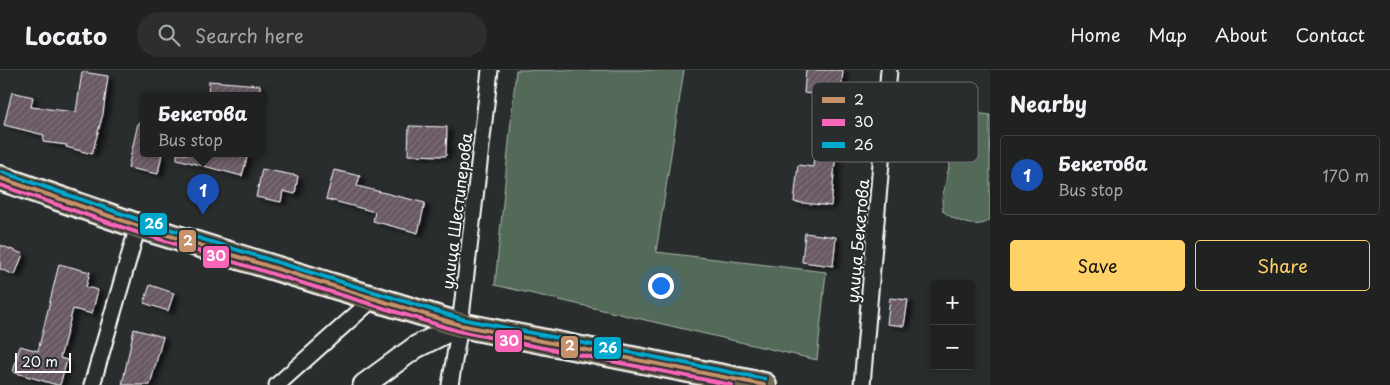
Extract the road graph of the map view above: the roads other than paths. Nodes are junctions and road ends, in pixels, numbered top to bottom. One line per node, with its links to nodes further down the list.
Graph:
1 (490, 70): 6 (street, улица Шестиперова)
2 (881, 162): 12 (street, улица Бекетова)
3 (0, 178): 4 (main road)
4 (138, 226): 5 (main road); 8 (street)
5 (372, 300): 6 (main road); 9 (street)
6 (460, 325): 7 (street, улица Шестиперова); 10 (street); 11 (main road)
7 (447, 382)
8 (92, 385)
9 (278, 385)
10 (364, 385)
11 (764, 385)
12 (862, 385)

